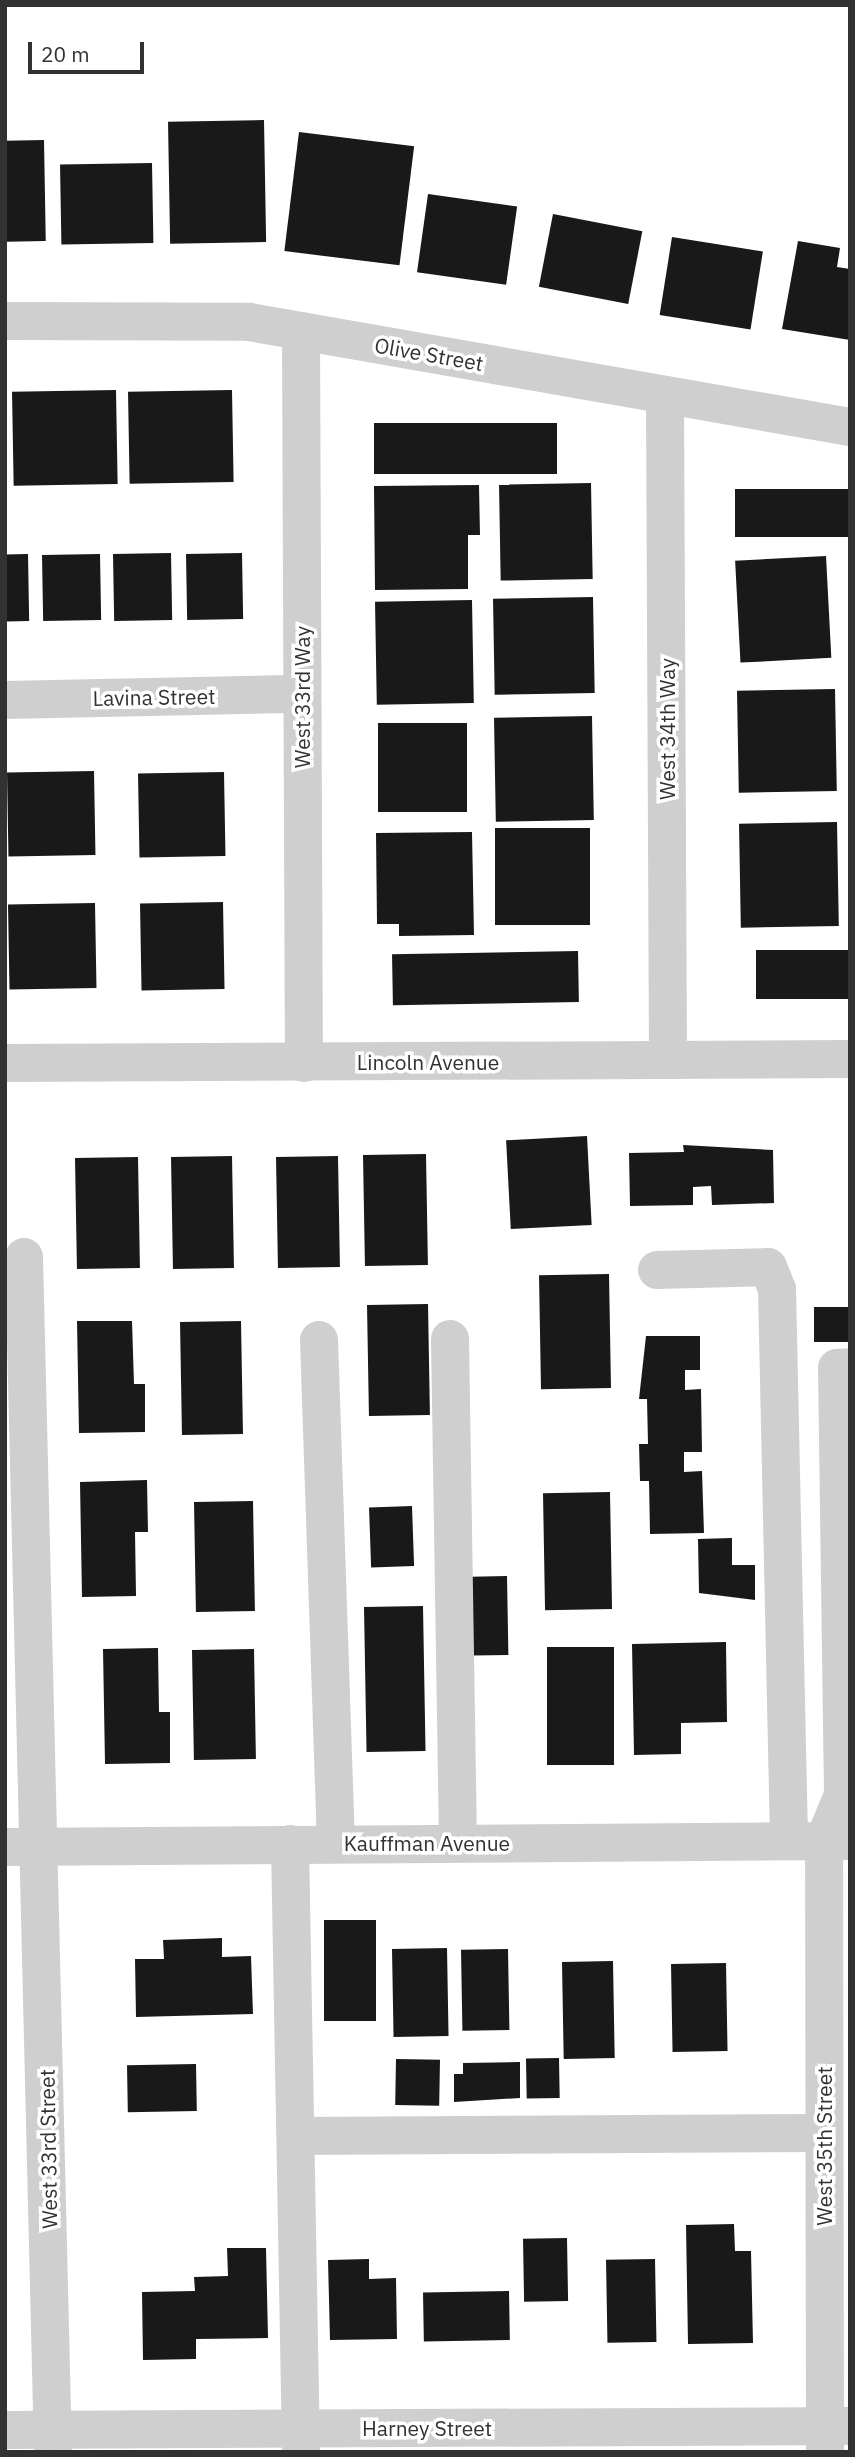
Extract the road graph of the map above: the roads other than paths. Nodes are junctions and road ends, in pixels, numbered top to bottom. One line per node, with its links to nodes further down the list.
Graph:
1 (5, 321): 2 (street, Olive Street)
2 (301, 331): 3 (street, Olive Street); 5 (street, West 33rd Way)
3 (665, 398): 4 (street, Olive Street); 8 (street, West 34th Way)
4 (850, 427)
5 (302, 694): 6 (street, Lavina Street); 10 (street, West 33rd Way)
6 (5, 700)
7 (850, 1059): 8 (street, Lincoln Avenue)
8 (668, 1060): 10 (street, Lincoln Avenue)
9 (5, 1063): 10 (street, Lincoln Avenue)
10 (304, 1063)
11 (24, 1257): 15 (street, West 33rd Street)
12 (657, 1270): 18 (street, West 35th Street)
13 (450, 1339): 19 (street)
14 (319, 1340): 21 (street)
15 (16, 1343): 17 (street, West 33rd Street)
16 (850, 1367): 18 (street)
17 (19, 1634): 22 (street, West 33rd Street)
18 (821, 1841): 19 (street, Kauffman Avenue); 23 (street, West 35th Street)
19 (458, 1843): 21 (street, Kauffman Avenue)
20 (290, 1844): 21 (street, Kauffman Avenue); 22 (street, Kauffman Avenue); 24 (street)
21 (336, 1844)
22 (24, 1847): 28 (street, West 33rd Street)
23 (824, 2133): 24 (street); 26 (street, West 35th Street)
24 (296, 2136): 27 (street)
25 (5, 2431): 28 (street, Harney Street)
26 (833, 2434): 27 (street, Harney Street)
27 (301, 2440): 28 (street, Harney Street)
28 (53, 2441)

